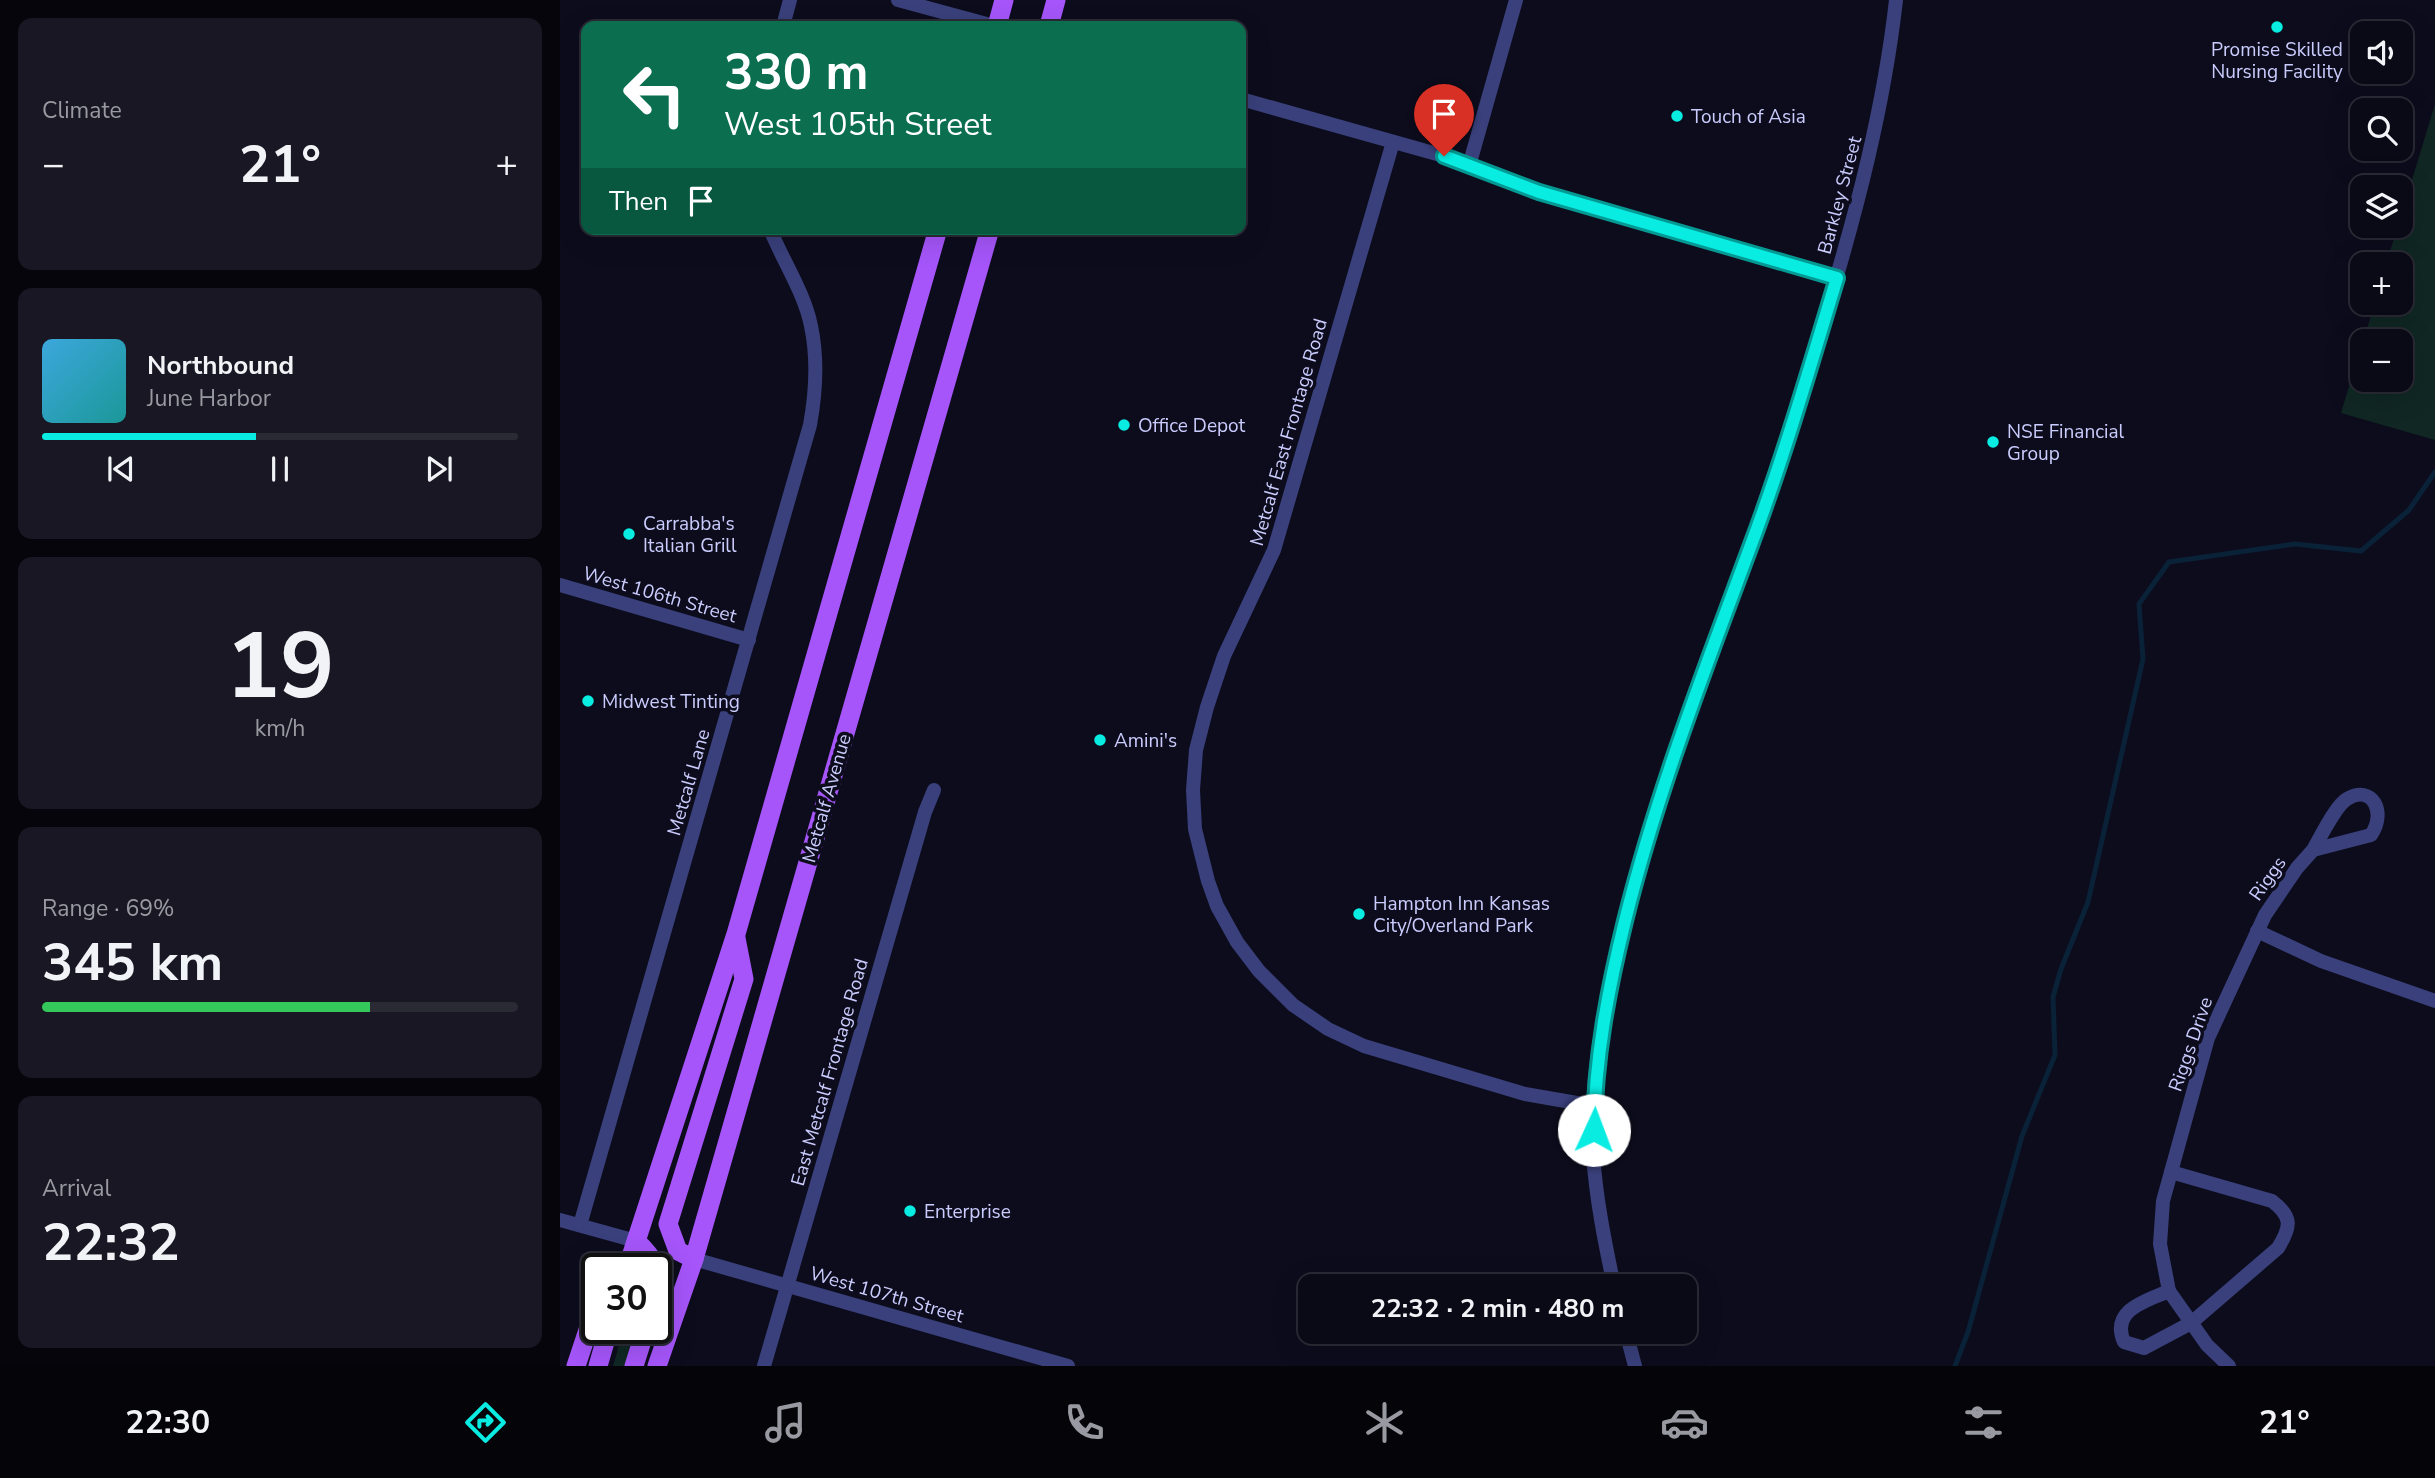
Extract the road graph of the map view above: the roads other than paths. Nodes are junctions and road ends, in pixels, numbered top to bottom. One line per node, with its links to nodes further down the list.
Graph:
1 (790, 0): 7 (street)
2 (898, 0): 8 (street)
3 (1004, 0): 9 (main road)
4 (1056, 0): 10 (main road)
5 (1516, 0): 13 (street)
6 (1896, 0): 17 (street, Barkley Street)
7 (784, 21)
8 (976, 21)
9 (997, 21)
10 (1050, 21)
11 (1246, 100): 12 (street)
12 (1393, 142): 13 (street); 25 (street, Metcalf East Frontage Road)
13 (1469, 166): 17 (street)
14 (773, 235): 19 (street, Metcalf Lane)
15 (936, 235): 23 (main road)
16 (988, 235): 32 (main road, Metcalf Avenue)
17 (1837, 278): 25 (street, Barkley Street)
18 (560, 585): 19 (street, West 106th Street)
19 (749, 640): 28 (street, Metcalf Lane)
20 (934, 790): 34 (street, East Metcalf Frontage Road)
21 (2313, 849): 21 (street, Riggs); 22 (street, Riggs)
22 (2258, 931): 24 (street); 26 (street, Riggs Drive)
23 (736, 934): 29 (main road); 32 (main road)
24 (2435, 1001)
25 (1594, 1106): 33 (street, Barkley Street)
26 (2171, 1172): 35 (street, Riggs Drive); 36 (street)
27 (560, 1220): 28 (street)
28 (580, 1225): 29 (street)
29 (636, 1241): 30 (main road); 31 (main road)
30 (632, 1253)
31 (649, 1253)
32 (694, 1259): 34 (street, West 107th Street); 44 (main road, Metcalf Avenue)
33 (1611, 1274)
34 (787, 1286): 45 (street, East Metcalf Frontage Road); 46 (street, West 107th Street)
35 (2169, 1291): 36 (street, Riggs Drive); 36 (street)
36 (2191, 1323): 48 (street, Riggs Drive)
37 (583, 1344): 41 (main road)
38 (604, 1344): 42 (main road)
39 (641, 1344): 43 (main road)
40 (1629, 1344): 47 (street)
41 (576, 1366)
42 (598, 1366)
43 (634, 1366)
44 (657, 1366)
45 (764, 1366)
46 (1069, 1366)
47 (1634, 1366)
48 (2229, 1366)

